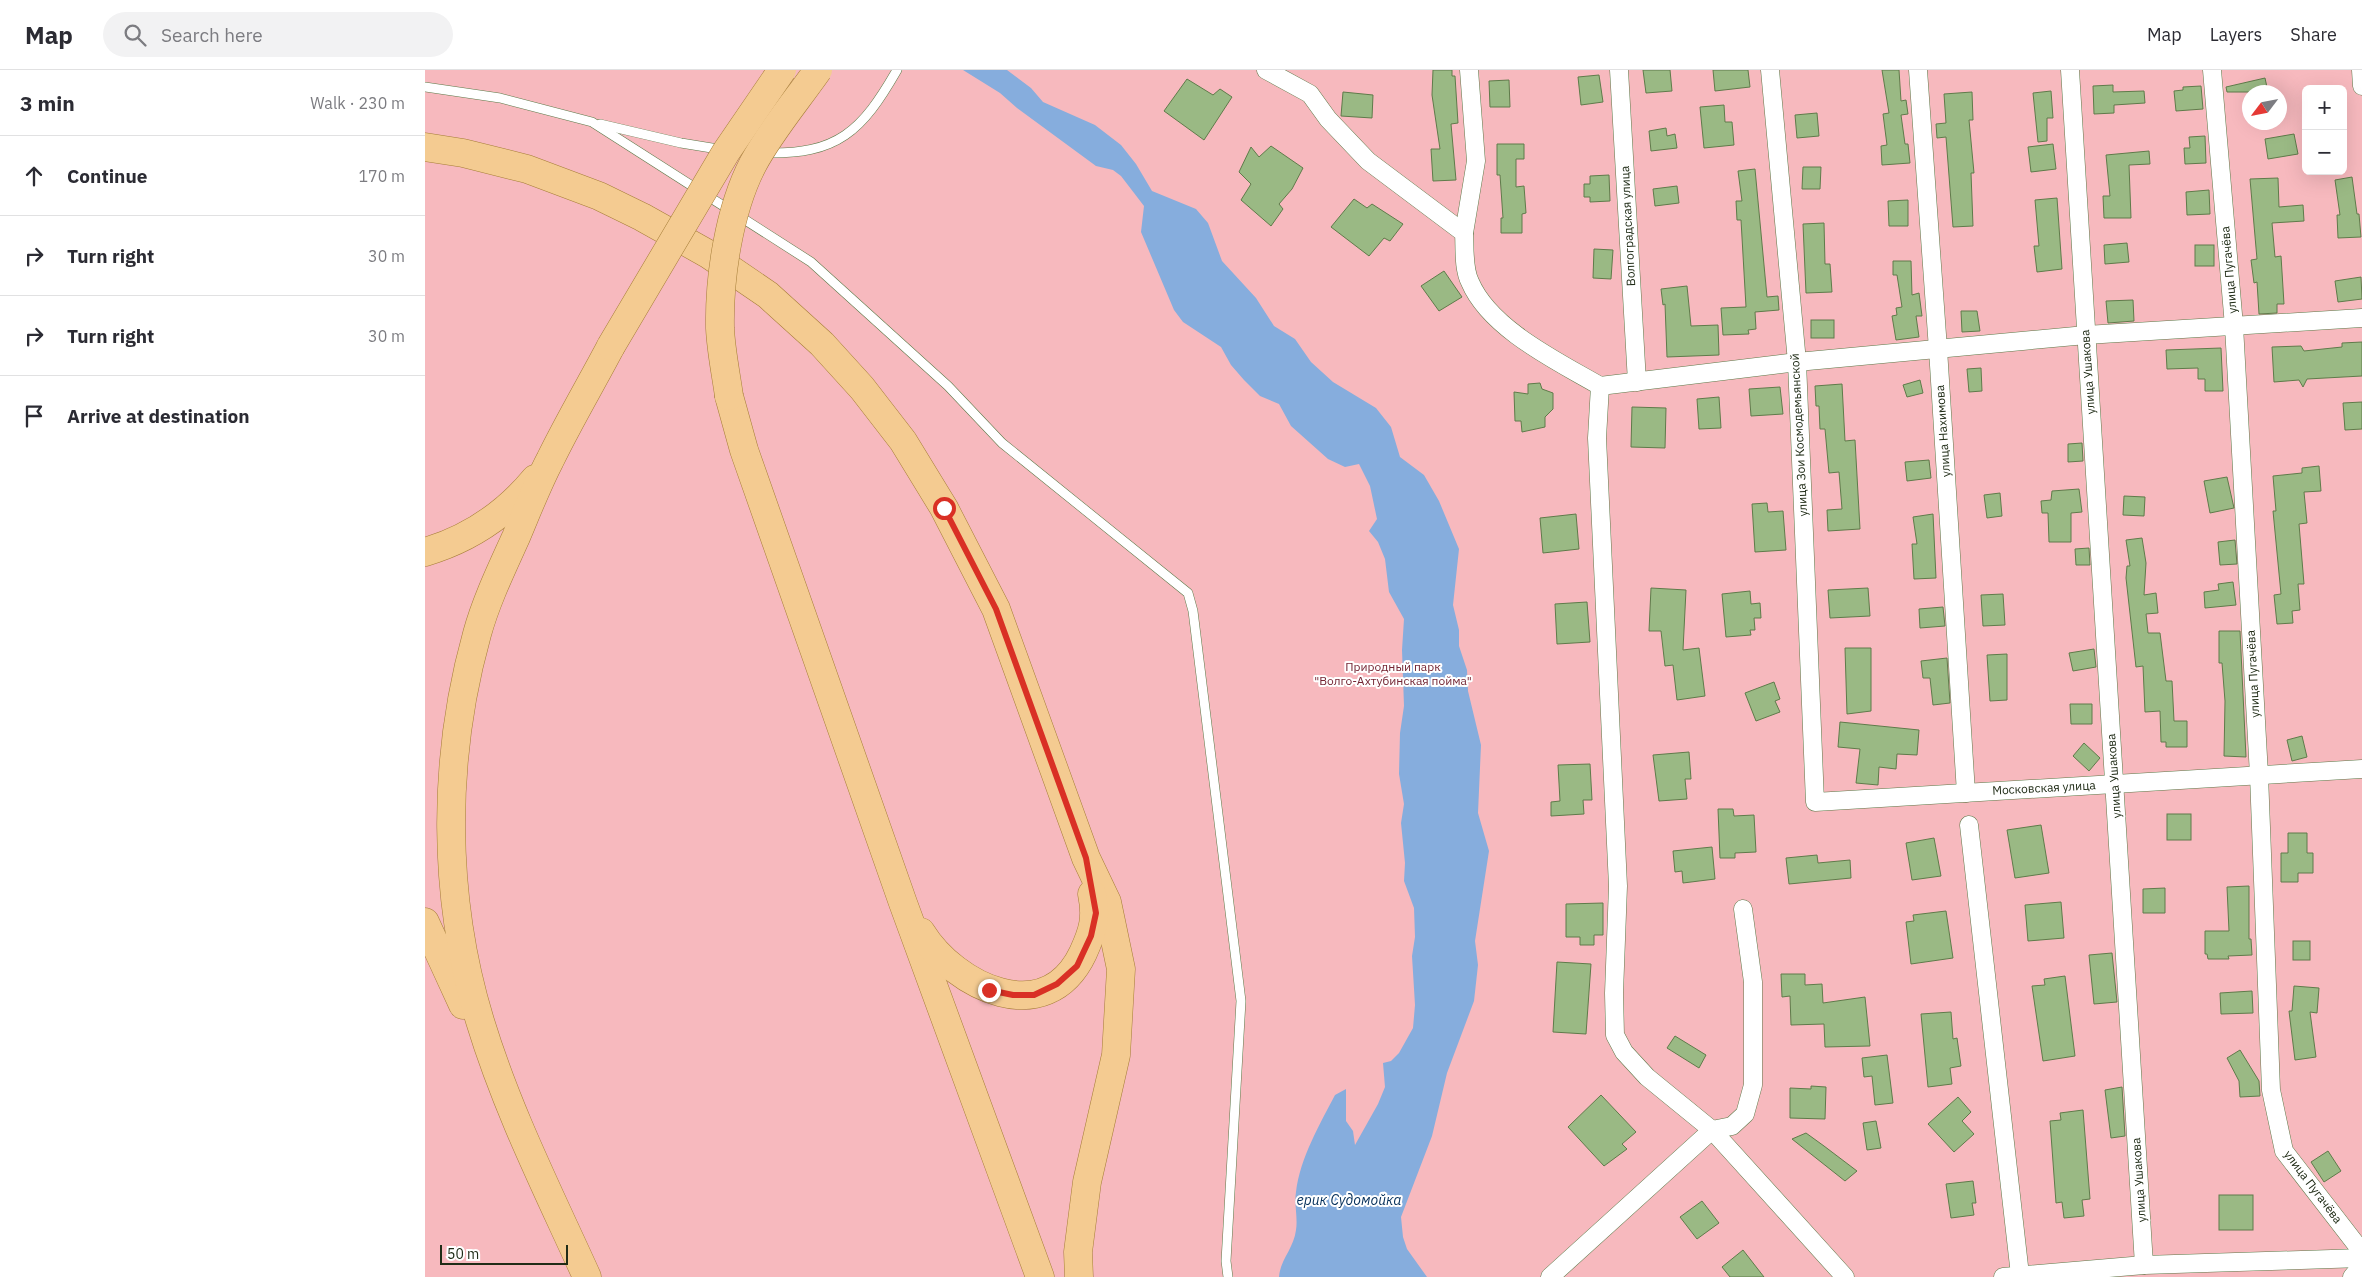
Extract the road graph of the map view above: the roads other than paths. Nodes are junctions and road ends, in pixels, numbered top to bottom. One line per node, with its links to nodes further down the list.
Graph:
1 (782, 70): 24 (main road, bridge)
2 (818, 70): 33 (main road, bridge)
3 (897, 70): 14 (lane)
4 (1266, 70): 16 (street)
5 (1469, 70): 16 (street)
6 (1619, 70): 22 (street, Волгоградская улица)
7 (1770, 70): 21 (street, улица Зои Космодемьянской)
8 (1918, 70): 20 (street, улица Нахимова)
9 (2070, 70): 19 (street, улица Ушакова)
10 (2212, 70): 18 (street, улица Пугачёва)
11 (2361, 70): 12 (street)
12 (2362, 86)
13 (425, 87): 14 (lane)
14 (592, 122): 46 (lane)
15 (425, 148): 32 (main road)
16 (1464, 233): 23 (street)
17 (2362, 318): 18 (street)
18 (2234, 326): 19 (street); 27 (street, улица Пугачёва)
19 (2086, 335): 20 (street); 28 (street, улица Ушакова)
20 (1938, 349): 21 (street); 29 (street, улица Нахимова)
21 (1797, 362): 22 (street); 30 (street, улица Зои Космодемьянской)
22 (1637, 382): 23 (street)
23 (1600, 386): 37 (street)
24 (550, 460): 25 (main road); 36 (main road)
25 (425, 552)
26 (2362, 769): 27 (street, Московская улица)
27 (2259, 775): 28 (street, Московская улица); 38 (street, улица Пугачёва)
28 (2114, 784): 29 (street, Московская улица); 41 (street, улица Ушакова)
29 (1966, 792): 30 (street, Московская улица)
30 (1815, 802)
31 (1969, 825): 42 (street)
32 (1086, 858): 33 (main road); 45 (main road)
33 (903, 903): 44 (main road)
34 (1743, 909): 37 (street)
35 (425, 922): 36 (main road)
36 (506, 1097): 43 (main road)
37 (1712, 1130): 47 (street); 48 (street)
38 (2362, 1252)
39 (2362, 1258): 41 (street)
40 (2362, 1264): 49 (street)
41 (2144, 1265): 42 (street)
42 (2011, 1276)
43 (587, 1277)
44 (1040, 1277)
45 (1079, 1277)
46 (1228, 1277)
47 (1550, 1277)
48 (1845, 1277)
49 (2352, 1277)

